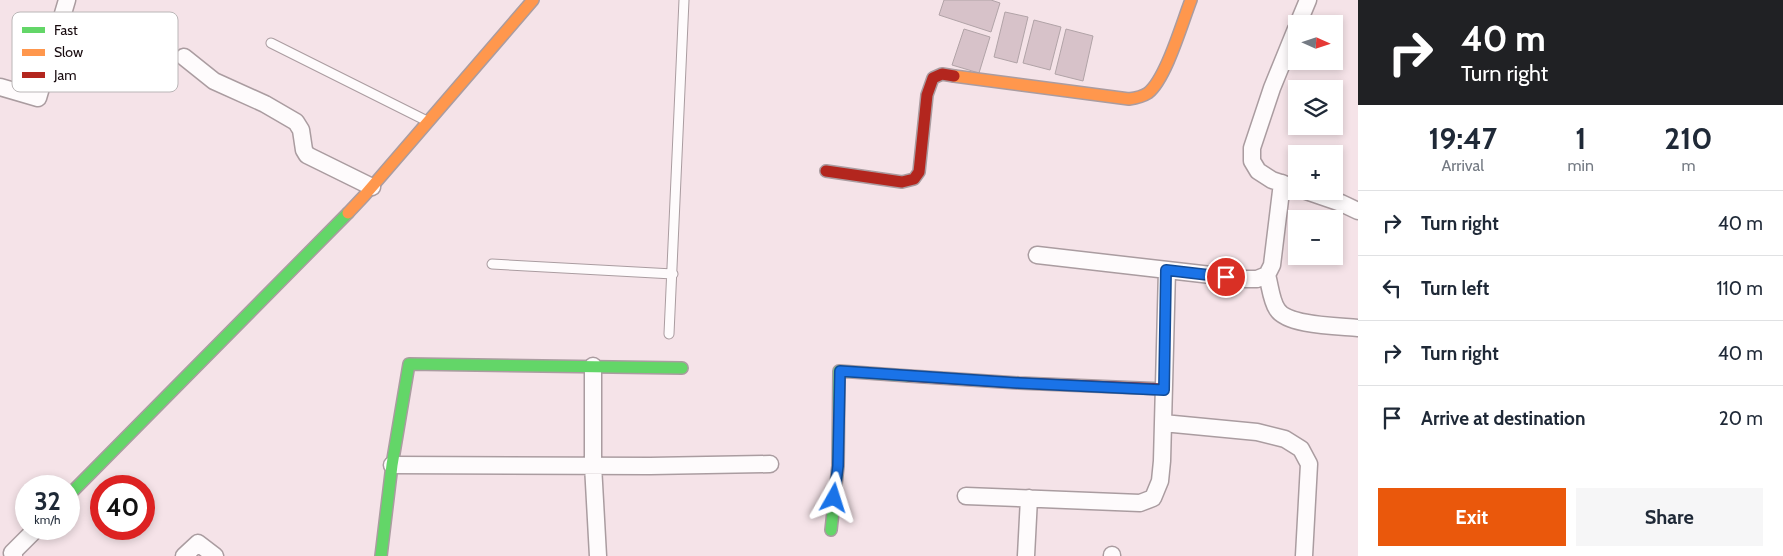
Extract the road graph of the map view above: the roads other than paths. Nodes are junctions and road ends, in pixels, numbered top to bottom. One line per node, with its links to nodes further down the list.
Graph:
1 (67, 0): 6 (street)
2 (533, 0): 13 (street)
3 (684, 0): 23 (lane)
4 (1191, 0): 14 (street)
5 (1308, 0): 7 (street)
6 (63, 12)
7 (1302, 15)
8 (271, 43): 13 (lane)
9 (1288, 49): 15 (street)
10 (184, 57): 16 (street)
11 (17, 92): 12 (street)
12 (40, 92)
13 (428, 122): 16 (street)
14 (826, 170)
15 (1288, 186)
16 (372, 188): 34 (street)
17 (1288, 191): 24 (street)
18 (1332, 200): 19 (street)
19 (1358, 211)
20 (1037, 255): 22 (street)
21 (492, 264): 23 (lane)
22 (1166, 270): 24 (street); 29 (street)
23 (673, 274): 26 (lane)
24 (1267, 275): 25 (street)
25 (1358, 328)
26 (669, 334)
27 (593, 366): 28 (street); 32 (street); 33 (street)
28 (682, 368)
29 (1164, 390): 30 (street); 37 (street)
30 (1163, 423): 36 (street); 45 (street)
31 (770, 464): 32 (street)
32 (593, 465): 33 (street); 43 (street)
33 (392, 466): 42 (street)
34 (80, 484)
35 (966, 496): 36 (street)
36 (1029, 498): 44 (street)
37 (830, 530)
38 (23, 540): 39 (street)
39 (9, 552)
40 (184, 556): 41 (street)
41 (215, 556)
42 (380, 556)
43 (598, 556)
44 (1026, 556)
45 (1304, 556)

